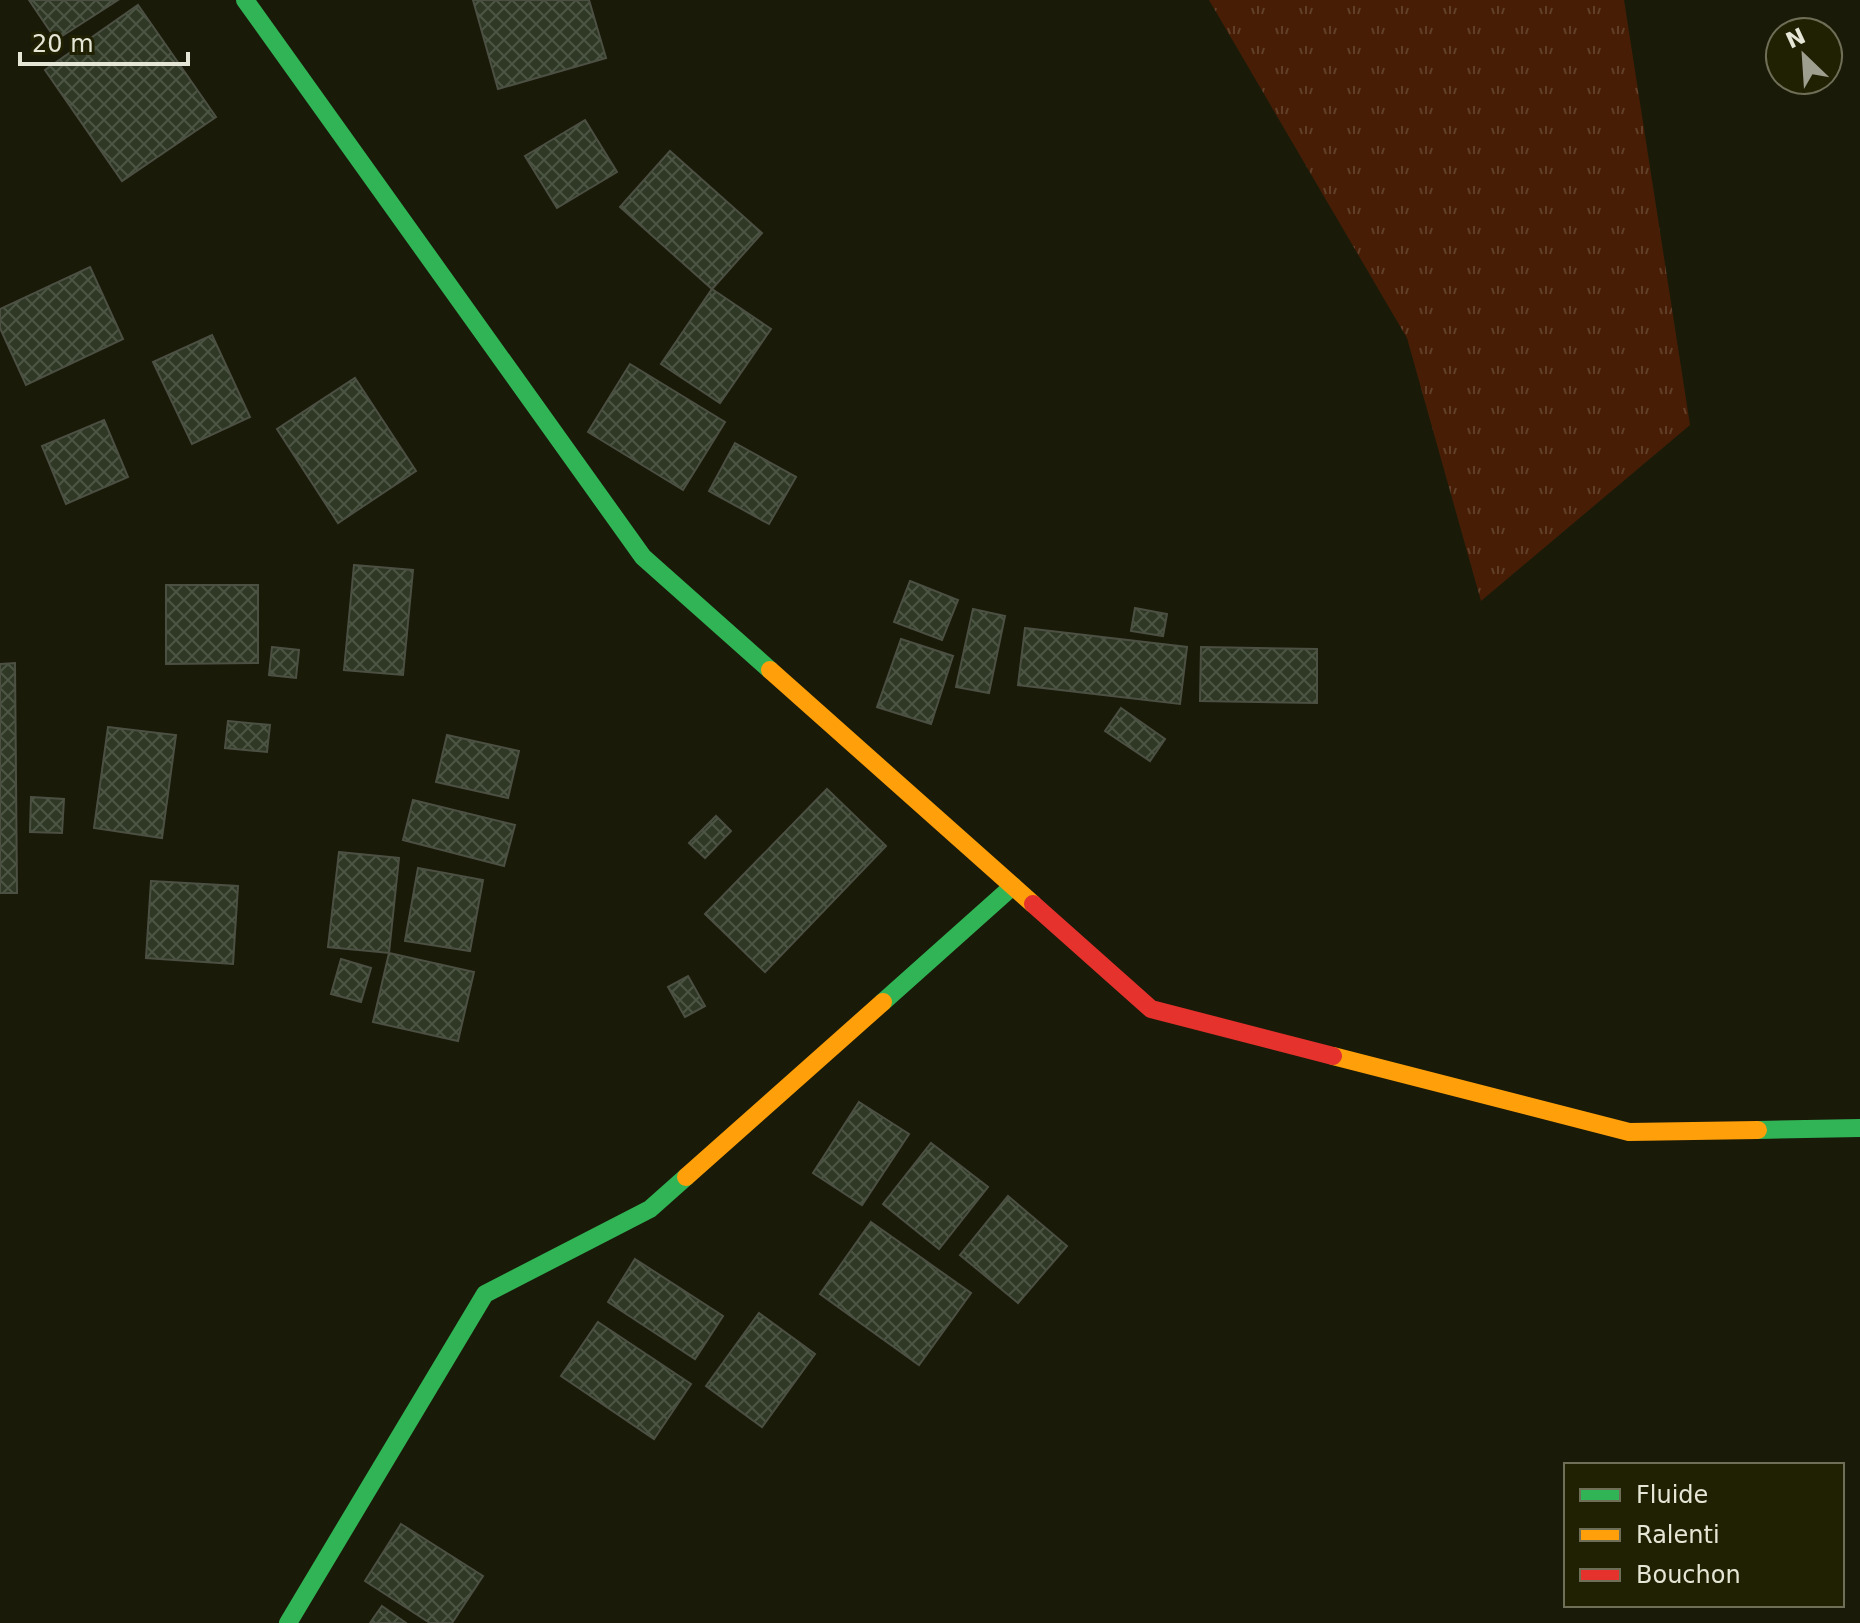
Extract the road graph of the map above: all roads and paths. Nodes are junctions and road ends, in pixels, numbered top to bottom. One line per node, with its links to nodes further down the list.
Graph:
1 (245, 0): 2 (street)
2 (1013, 886): 3 (street); 4 (street)
3 (1860, 1128)
4 (288, 1623)

